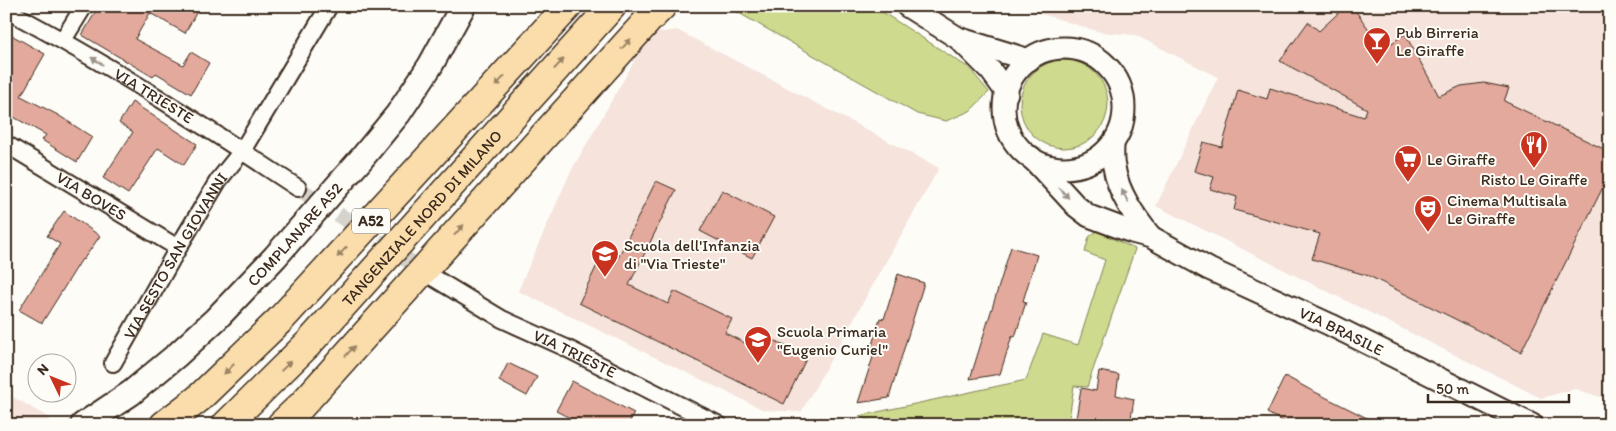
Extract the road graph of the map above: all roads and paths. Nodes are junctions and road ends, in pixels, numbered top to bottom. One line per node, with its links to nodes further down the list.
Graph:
1 (84, 6): 11 (street)
2 (329, 6): 17 (street, VIA SESTO SAN GIOVANNI)
3 (464, 6): 24 (main road, COMPLANARE A52)
4 (554, 6): 12 (highway)
5 (568, 6): 12 (highway, TANGENZIALE NORD DI MILANO / A52)
6 (612, 6): 26 (highway, TANGENZIALE NORD DI MILANO / A52, one-way to 6)
7 (662, 6): 27 (highway, one-way to 7)
8 (907, 6): 10 (street)
9 (6, 10): 11 (street, VIA TRIESTE)
10 (958, 38): 13 (street); 14 (street)
11 (63, 40): 17 (street, VIA TRIESTE, one-way to 11)
12 (524, 55): 25 (highway, TANGENZIALE NORD DI MILANO / A52, one-way to 25)
13 (1029, 60): 14 (street); 15 (street)
14 (1007, 93): 18 (street)
15 (1113, 143): 18 (street); 20 (street, VIA BRASILE, one-way to 15)
16 (6, 144): 21 (street, VIA BOVES)
17 (242, 151): 19 (street, VIA TRIESTE); 21 (street, VIA SESTO SAN GIOVANNI)
18 (1031, 158): 20 (street, VIA BRASILE, one-way to 20)
19 (298, 188)
20 (1151, 237): 29 (street, VIA BRASILE)
21 (178, 248): 23 (street, VIA SESTO SAN GIOVANNI)
22 (434, 278): 28 (street, VIA TRIESTE)
23 (113, 364)
24 (83, 425)
25 (164, 425)
26 (226, 425)
27 (281, 425)
28 (718, 425)
29 (1532, 425)

